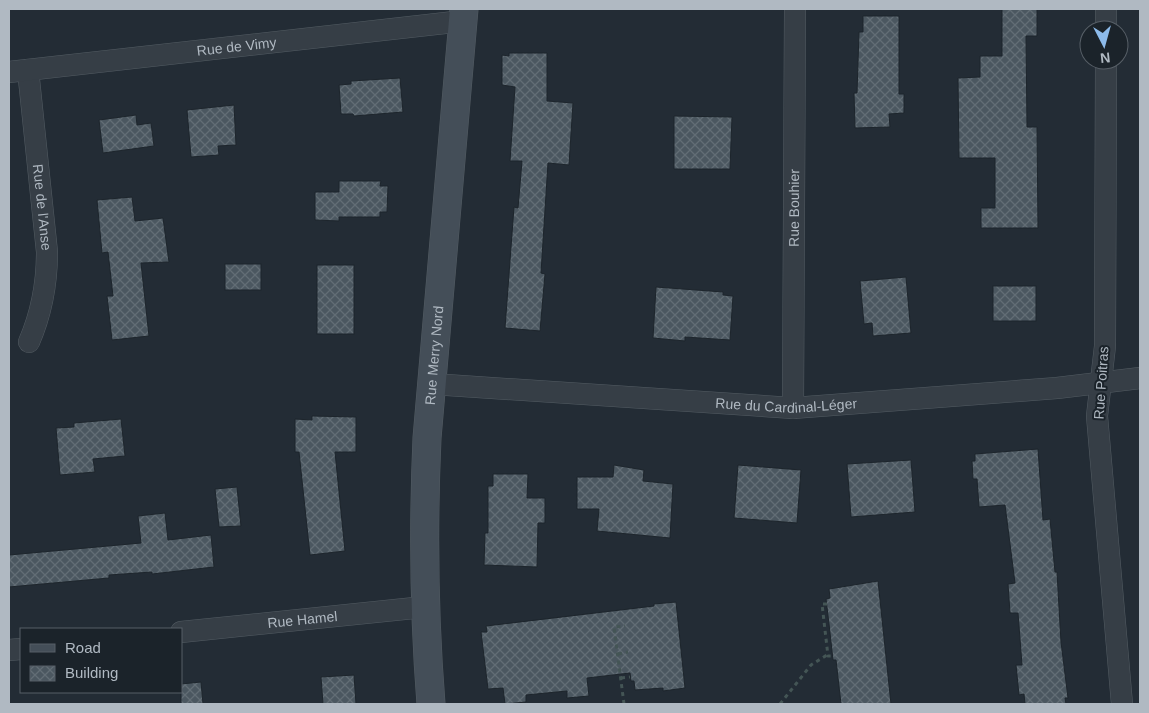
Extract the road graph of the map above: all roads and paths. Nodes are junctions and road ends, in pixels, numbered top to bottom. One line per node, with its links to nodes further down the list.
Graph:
1 (795, 9): 9 (street, Rue Bouhier)
2 (463, 15): 4 (street, Rue de Vimy); 8 (main road, Rue Merry Nord)
3 (1106, 70): 7 (street, Rue Poitras)
4 (18, 71): 5 (street, Rue de l'Anse)
5 (29, 342)
6 (1140, 378): 7 (street, Rue du Cardinal-Léger)
7 (1101, 382): 9 (street, Rue du Cardinal-Léger); 27 (street, Rue Poitras)
8 (432, 384): 9 (street, Rue du Cardinal-Léger); 11 (main road, Rue Merry Nord)
9 (793, 408)
10 (827, 604): 12 (path)
11 (424, 607): 15 (street, Rue Hamel); 24 (main road, Rue Merry Nord)
12 (824, 624): 13 (path); 16 (path)
13 (829, 624)
14 (625, 626): 19 (path)
15 (182, 632)
16 (826, 636): 17 (path); 20 (path)
17 (830, 636)
18 (628, 652): 19 (path)
19 (618, 654): 23 (path)
20 (827, 655): 21 (path); 26 (path)
21 (832, 656)
22 (630, 677): 23 (path)
23 (621, 678): 25 (path)
24 (431, 704)
25 (624, 704)
26 (780, 704)
27 (1122, 704)

